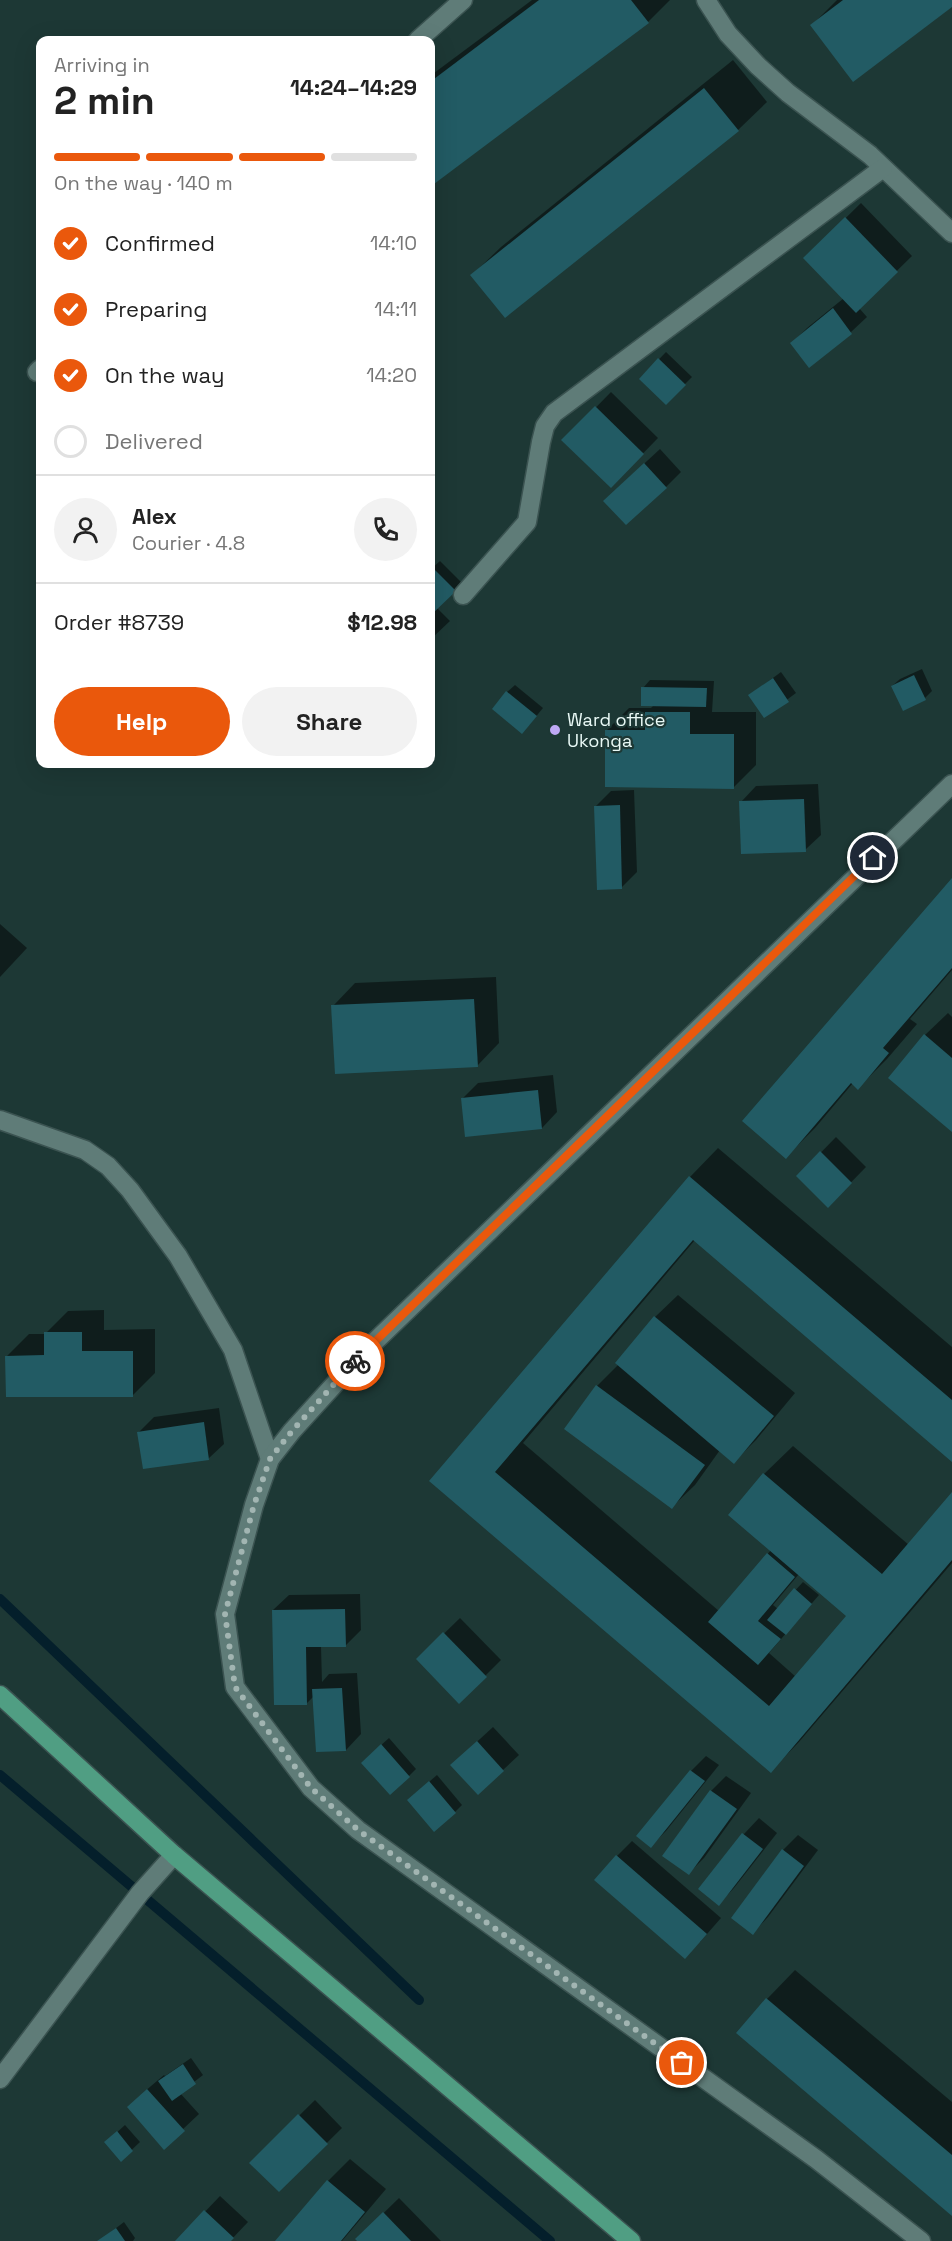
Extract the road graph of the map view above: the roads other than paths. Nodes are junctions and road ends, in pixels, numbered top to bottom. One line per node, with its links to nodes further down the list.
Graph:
1 (463, 0): 3 (street)
2 (706, 0): 4 (street)
3 (422, 36)
4 (883, 168): 5 (street); 6 (street)
5 (952, 233)
6 (463, 595)
7 (952, 784): 9 (street)
8 (0, 1120): 9 (street)
9 (270, 1459): 14 (street)
10 (0, 1695): 11 (main road)
11 (174, 1855): 12 (street); 13 (main road)
12 (0, 2079)
13 (631, 2241)
14 (921, 2241)

